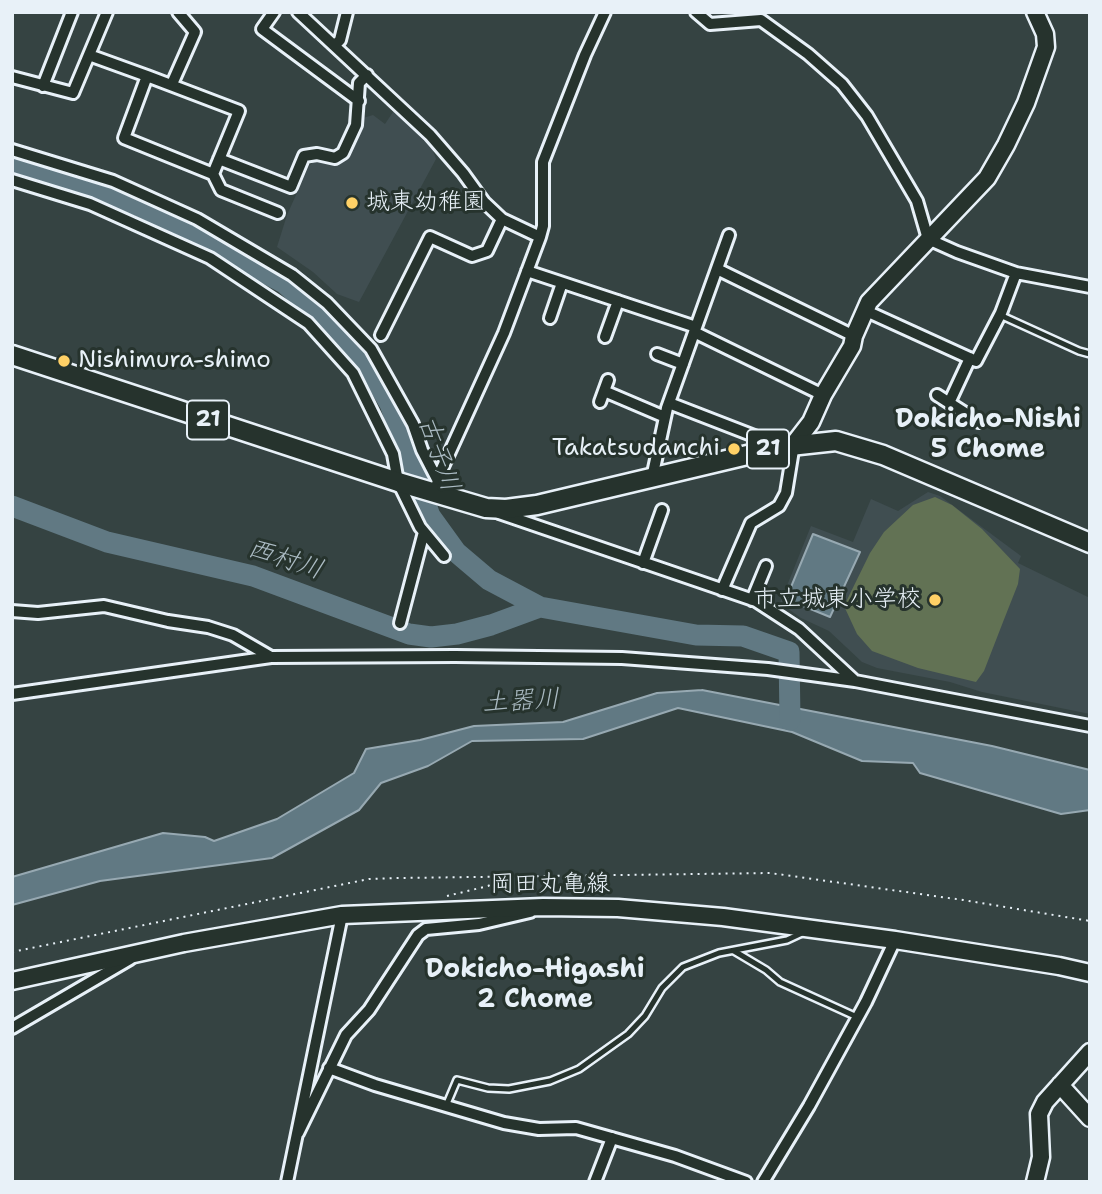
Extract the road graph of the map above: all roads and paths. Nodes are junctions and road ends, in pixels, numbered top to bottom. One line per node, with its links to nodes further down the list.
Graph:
1 (72, 12): 16 (street)
2 (107, 12): 11 (street)
3 (178, 12): 15 (street)
4 (274, 12): 17 (street)
5 (298, 12): 10 (street)
6 (347, 12): 10 (street)
7 (605, 12): 25 (street)
8 (696, 12): 26 (street)
9 (1035, 12): 26 (main road)
10 (335, 45): 12 (street)
11 (89, 55): 13 (street); 16 (street)
12 (367, 75): 17 (street); 23 (street)
13 (148, 76): 15 (street); 20 (street)
14 (12, 77): 16 (street)
15 (172, 84): 19 (street)
16 (43, 86)
17 (359, 101): 19 (street)
18 (12, 150): 55 (street)
19 (219, 159): 20 (street)
20 (213, 174): 22 (street)
21 (12, 180): 54 (street)
22 (278, 213)
23 (502, 219): 25 (street); 37 (street)
24 (729, 235): 27 (street)
25 (540, 237): 28 (street)
26 (928, 239): 29 (street); 33 (main road)
27 (717, 269): 36 (street); 38 (street)
28 (527, 271): 30 (street); 55 (street)
29 (1016, 273): 31 (street); 34 (street)
30 (562, 283): 32 (street); 35 (street)
31 (1090, 287)
32 (618, 301): 36 (street); 39 (street)
33 (864, 310): 38 (main road); 43 (street)
34 (1000, 315): 41 (lane); 43 (street)
35 (550, 318)
36 (695, 330): 44 (street); 46 (street)
37 (381, 335)
38 (854, 336): 46 (main road)
39 (605, 338)
40 (657, 354): 44 (street)
41 (1090, 354)
42 (12, 355): 54 (main road, 21)
43 (970, 358): 49 (street)
44 (683, 364): 48 (street)
45 (608, 380): 50 (street)
46 (823, 395): 52 (main road)
47 (937, 395): 49 (street)
48 (669, 403): 50 (street); 52 (street)
49 (949, 403): 51 (street)
50 (665, 416): 53 (street)
51 (979, 422)
52 (787, 445): 53 (main road, 21); 59 (main road, 21); 63 (street)
53 (652, 478): 56 (main road, 21)
54 (401, 483): 55 (main road, 21); 58 (street)
55 (437, 487): 56 (main road, 21)
56 (486, 508): 61 (street)
57 (662, 510): 61 (street)
58 (424, 532): 60 (street); 66 (street)
59 (1090, 542)
60 (444, 556)
61 (643, 564): 63 (street)
62 (766, 566): 64 (street)
63 (722, 590): 64 (street)
64 (752, 600): 68 (street)
65 (12, 611): 67 (street)
66 (400, 623)
67 (271, 657): 68 (street); 69 (street)
68 (855, 681): 70 (street)
69 (12, 694)
70 (1090, 726)
71 (509, 875): 72 (path)
72 (438, 898)
73 (538, 906): 74 (main road, 岡田丸亀線); 75 (main road, 岡田丸亀線); 84 (street)
74 (342, 915): 78 (main road, 岡田丸亀線); 88 (street)
75 (811, 929): 76 (main road, 岡田丸亀線); 77 (lane)
76 (895, 940): 79 (main road, 岡田丸亀線); 81 (street)
77 (733, 950): 81 (lane); 86 (lane)
78 (139, 954): 80 (main road, 岡田丸亀線); 82 (street)
79 (1090, 973)
80 (12, 981)
81 (857, 1017): 93 (street)
82 (12, 1028)
83 (1090, 1052): 85 (main road)
84 (329, 1069): 86 (street); 88 (street)
85 (1060, 1085): 87 (main road); 94 (main road)
86 (446, 1106): 89 (street)
87 (1090, 1118)
88 (298, 1133): 90 (street)
89 (612, 1138): 91 (street); 92 (street)
90 (287, 1182)
91 (595, 1182)
92 (746, 1182)
93 (763, 1182)
94 (1035, 1182)

